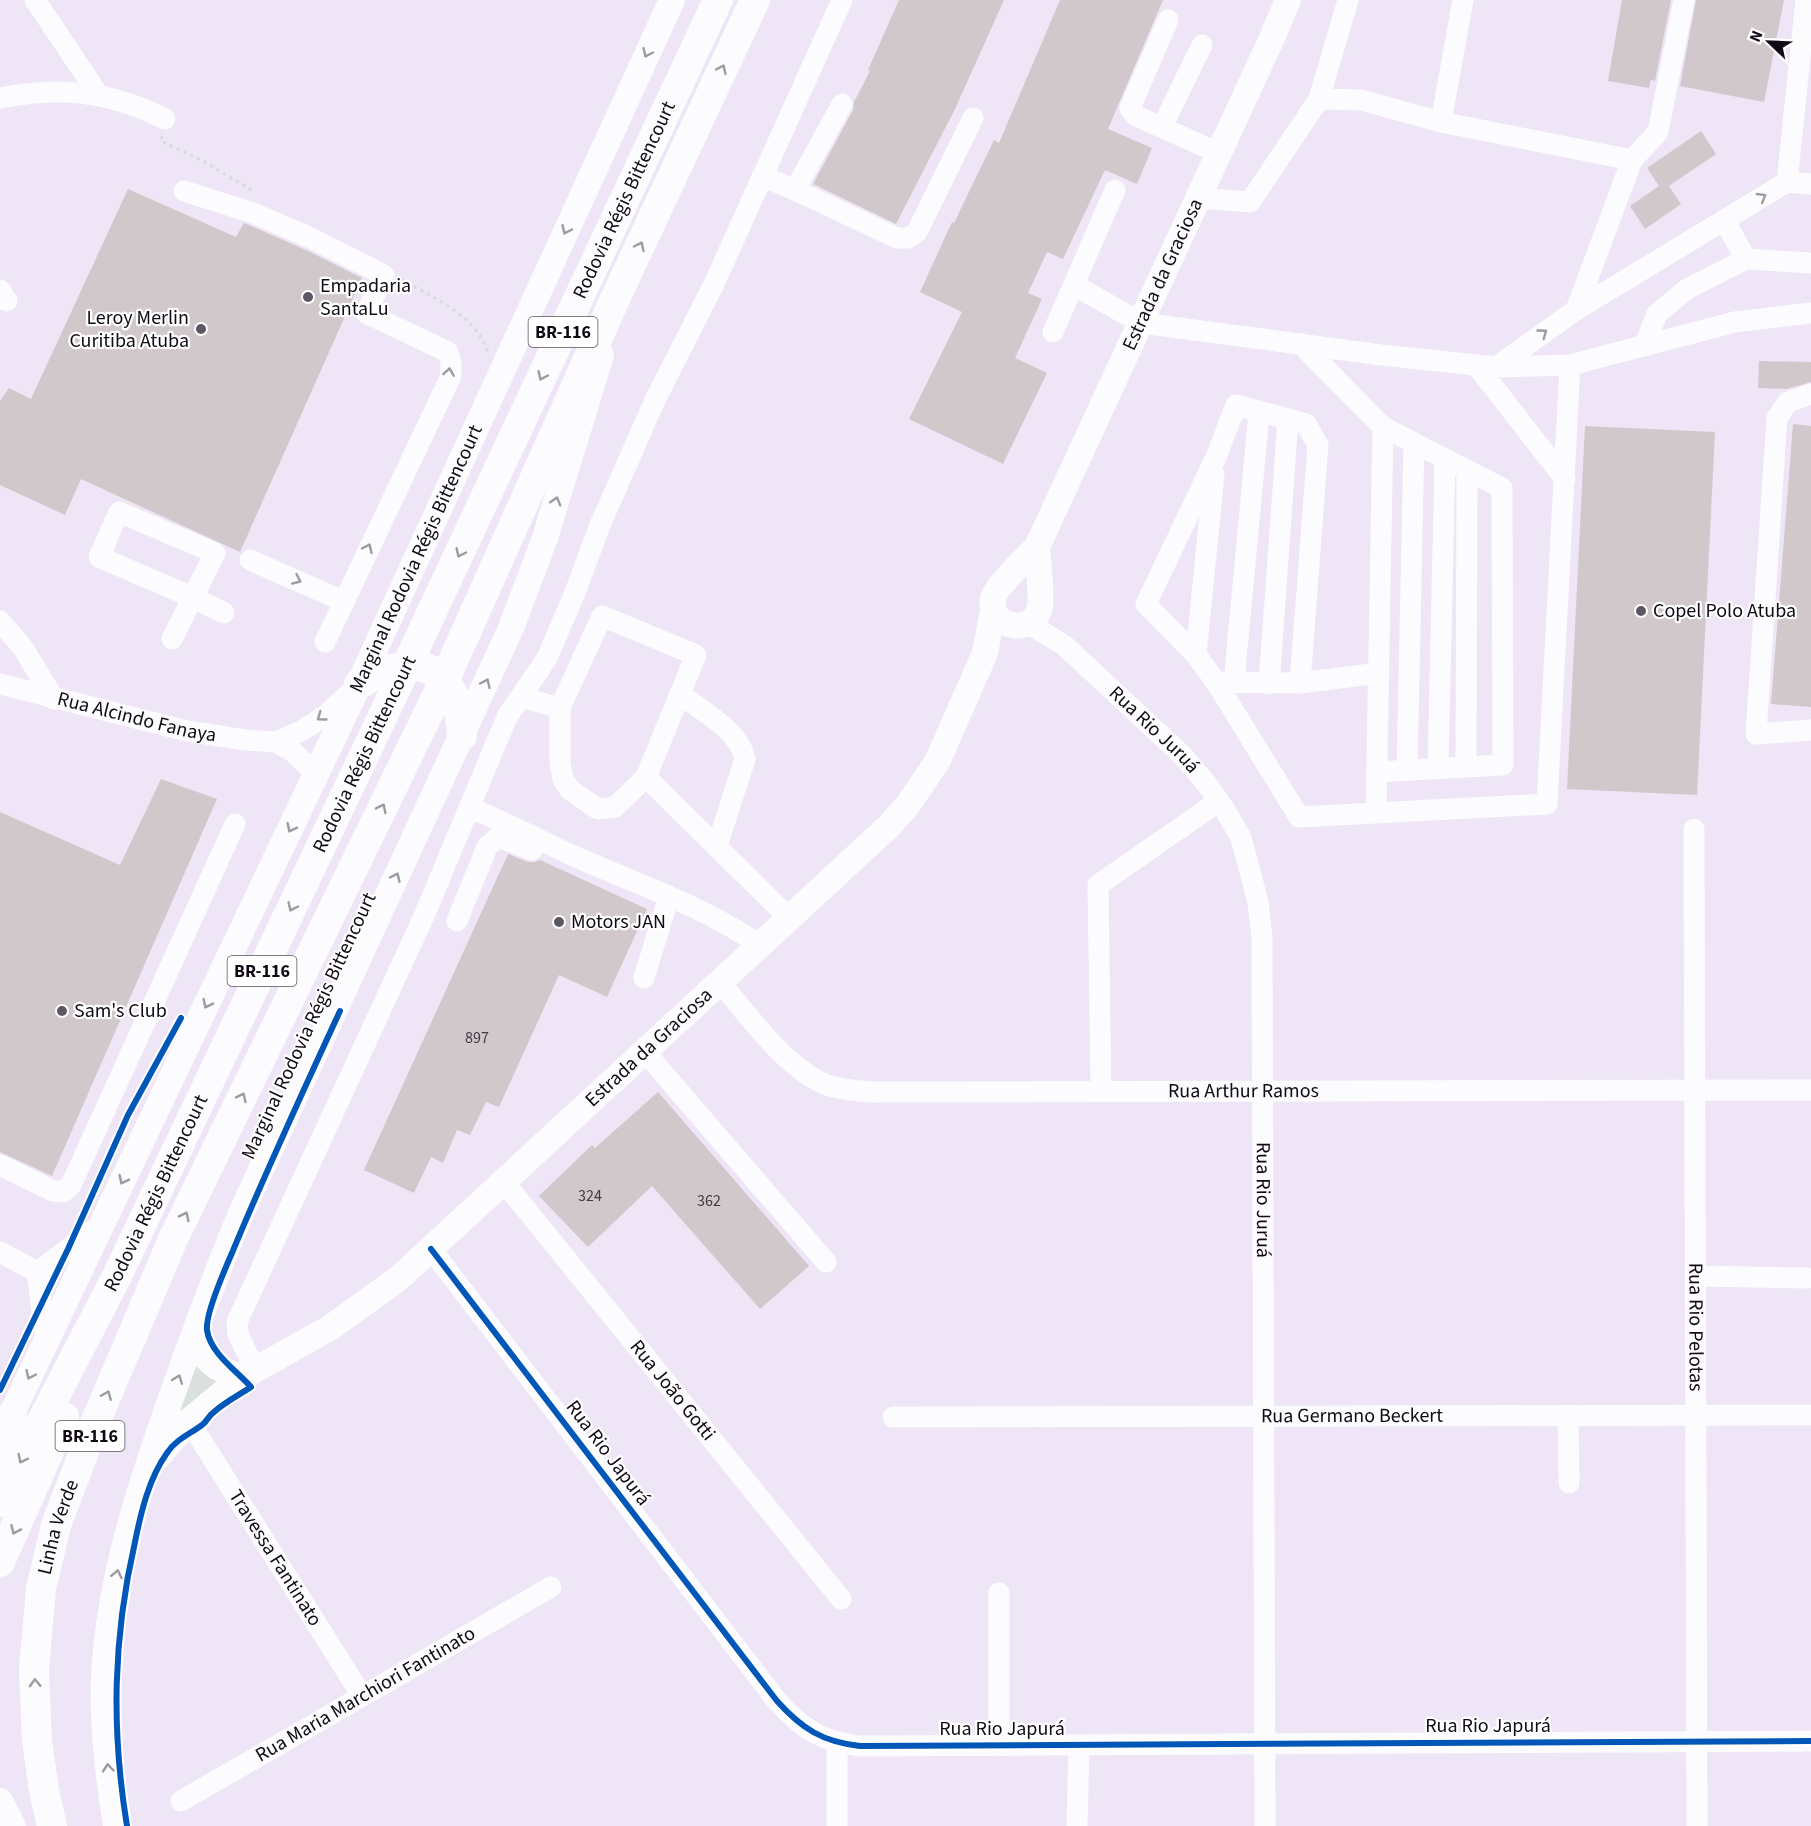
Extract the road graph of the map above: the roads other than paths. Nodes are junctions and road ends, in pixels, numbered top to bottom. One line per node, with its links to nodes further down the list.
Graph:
1 (672, 0): 71 (main road, Marginal Rodovia Régis Bittencourt, one-way to 71)
2 (718, 0): 65 (highway, Rodovia Régis Bittencourt / BR-116, one-way to 65)
3 (755, 0): 34 (highway, Rodovia Régis Bittencourt / BR-116, one-way to 3)
4 (842, 0): 23 (street)
5 (1288, 0): 21 (main road, Estrada da Graciosa)
6 (1348, 0): 15 (street)
7 (1463, 0): 19 (street)
8 (1684, 0): 22 (street)
9 (1806, 0): 24 (street)
10 (40, 2): 13 (street)
11 (1168, 20): 20 (street)
12 (1202, 45): 20 (street)
13 (98, 94): 14 (street); 18 (street)
14 (0, 98)
15 (1318, 99): 19 (street); 29 (street)
16 (842, 104): 26 (street)
17 (973, 118): 26 (street)
18 (165, 119)
19 (1441, 122): 22 (street)
20 (1162, 127): 21 (street)
21 (1219, 153): 29 (main road, Estrada da Graciosa)
22 (1632, 160): 35 (street)
23 (762, 176): 26 (street); 74 (street)
24 (1787, 182): 25 (street); 30 (street, one-way to 24)
25 (1811, 184)
26 (795, 190)
27 (1115, 190): 33 (street)
28 (184, 191): 56 (street, one-way to 28)
29 (1199, 198): 37 (main road, Estrada da Graciosa)
30 (1724, 220): 31 (street); 35 (street)
31 (1746, 260): 32 (street); 40 (street)
32 (1811, 263)
33 (1074, 285): 37 (street); 38 (street)
34 (615, 299): 67 (highway, Rodovia Régis Bittencourt / BR-116); 78 (main road, Marginal Rodovia Régis Bittencourt, one-way to 34)
35 (1576, 310): 42 (street, one-way to 35)
36 (1811, 313): 40 (street)
37 (1142, 323): 39 (street); 52 (main road, Estrada da Graciosa)
38 (1053, 332)
39 (1301, 344): 42 (street); 46 (street)
40 (1644, 346): 41 (street)
41 (1570, 365): 42 (street); 51 (street)
42 (1486, 367): 51 (street)
43 (1811, 394): 77 (street)
44 (1259, 412): 45 (street); 48 (street); 68 (street)
45 (1288, 419): 69 (street); 72 (street)
46 (1383, 427): 47 (street); 66 (street)
47 (1414, 443): 49 (street); 82 (street)
48 (1216, 457): 64 (street); 64 (street)
49 (1445, 459): 50 (street); 81 (street)
50 (1467, 470): 80 (street); 80 (street)
51 (1564, 479): 88 (street)
52 (1037, 547): 54 (main road, Estrada da Graciosa); 59 (main road, Estrada da Graciosa)
53 (250, 560): 56 (street, one-way to 56)
54 (1005, 582): 57 (main road, Estrada da Graciosa); 59 (main road)
55 (194, 598): 55 (street); 58 (street); 61 (street)
56 (343, 601): 62 (street)
57 (993, 610): 59 (main road); 63 (main road, Estrada da Graciosa)
58 (224, 613)
59 (1031, 613): 63 (main road, Estrada da Graciosa); 86 (street, Rua Rio Juruá)
60 (0, 621): 75 (street)
61 (172, 639)
62 (325, 642)
63 (985, 653): 94 (main road, Estrada da Graciosa)
64 (1196, 656): 68 (street)
65 (407, 665): 67 (highway); 71 (highway); 112 (highway, Rodovia Régis Bittencourt / BR-116, one-way to 112)
66 (1379, 673): 69 (street); 83 (street)
67 (445, 679): 78 (highway); 104 (highway, Rodovia Régis Bittencourt / BR-116, one-way to 67)
68 (1225, 682): 72 (street); 88 (street)
69 (1300, 683): 72 (street)
70 (0, 684): 75 (street, Rua Alcindo Fanaya)
71 (359, 684): 79 (street, Rua Alcindo Fanaya, one-way to 79); 84 (main road, Marginal Rodovia Régis Bittencourt)
72 (1269, 684)
73 (680, 694): 76 (street); 85 (street); 91 (street)
74 (521, 697): 76 (street); 87 (street)
75 (54, 699): 79 (street, Rua Alcindo Fanaya)
76 (561, 708): 85 (street)
77 (1811, 730)
78 (462, 736): 115 (main road, Marginal Rodovia Régis Bittencourt, one-way to 78)
79 (276, 742): 84 (street)
80 (1466, 766): 81 (street)
81 (1438, 768): 82 (street)
82 (1407, 770): 83 (street)
83 (1377, 772): 88 (street)
84 (317, 775): 107 (main road, Marginal Rodovia Régis Bittencourt, one-way to 107)
85 (646, 777): 91 (street)
86 (1219, 801): 102 (street); 103 (street, Rua Rio Juruá)
87 (470, 808): 92 (street); 117 (street)
88 (1376, 813)
89 (235, 824): 105 (street)
90 (1694, 829): 100 (street, Rua Rio Pelotas)
91 (717, 846): 94 (street)
92 (580, 859): 93 (street); 95 (street)
93 (669, 897): 96 (street); 97 (street)
94 (789, 918): 96 (main road, Estrada da Graciosa)
95 (457, 921)
96 (760, 945): 98 (main road, Estrada da Graciosa)
97 (644, 978)
98 (720, 982): 99 (main road, Estrada da Graciosa); 102 (street, Rua Arthur Ramos)
99 (645, 1052): 106 (main road, Estrada da Graciosa); 110 (street)
100 (1695, 1090): 101 (street, Rua Arthur Ramos); 103 (street, Rua Arthur Ramos); 113 (street, Rua Rio Pelotas)
101 (1811, 1090)
102 (1101, 1091): 103 (street, Rua Arthur Ramos)
103 (1262, 1091): 121 (street, Rua Rio Juruá)
104 (217, 1150): 143 (highway, Linha Verde / BR-116, one-way to 104)
105 (0, 1165)
106 (504, 1182): 108 (main road, Estrada da Graciosa); 132 (street, Rua João Gotti)
107 (102, 1224): 111 (street); 116 (main road, Marginal Rodovia Régis Bittencourt)
108 (431, 1249): 117 (main road, Estrada da Graciosa); 136 (street, Rua Rio Japurá)
109 (0, 1252): 111 (street)
110 (826, 1262)
111 (37, 1272): 116 (street)
112 (117, 1276): 128 (highway, Rodovia Régis Bittencourt / BR-116, one-way to 128); 129 (highway, BR-116, one-way to 129)
113 (1696, 1276): 114 (street); 119 (street, Rua Rio Pelotas)
114 (1807, 1278)
115 (194, 1334): 117 (main road); 126 (main road, Marginal Rodovia Régis Bittencourt, one-way to 115)
116 (46, 1340): 124 (main road, Marginal Rodovia Régis Bittencourt, one-way to 124)
117 (249, 1373): 123 (main road, Estrada da Graciosa)
118 (1568, 1415): 119 (street, Rua Germano Beckert); 121 (street, Rua Germano Beckert); 127 (street)
119 (1696, 1415): 120 (street, Rua Germano Beckert); 135 (street, Rua Rio Pelotas)
120 (1811, 1415)
121 (1263, 1416): 122 (street, Rua Germano Beckert); 137 (street, Rua Rio Juruá)
122 (893, 1417)
123 (189, 1421): 126 (main road, Estrada da Graciosa); 133 (street, Travessa Fantinato)
124 (6, 1427): 125 (highway)
125 (0, 1452)
126 (144, 1473): 144 (main road, Marginal Rodovia Régis Bittencourt, one-way to 126)
127 (1569, 1483)
128 (0, 1502)
129 (0, 1562)
130 (551, 1587): 133 (street, Rua Maria Marchiori Fantinato)
131 (999, 1593): 139 (street)
132 (842, 1599)
133 (362, 1696): 141 (street, Rua Maria Marchiori Fantinato)
134 (1811, 1741): 135 (street, Rua Rio Japurá)
135 (1697, 1742): 137 (street, Rua Rio Japurá); 148 (street, Rua Rio Pelotas)
136 (837, 1743): 139 (street, Rua Rio Japurá); 145 (street)
137 (1264, 1744): 138 (street, Rua Rio Japurá); 147 (street, Rua Rio Juruá)
138 (1079, 1745): 139 (street, Rua Rio Japurá); 146 (street)
139 (999, 1746)
140 (0, 1801): 142 (main road)
141 (181, 1801)
142 (14, 1826)
143 (52, 1826)
144 (116, 1826)
145 (837, 1826)
146 (1077, 1826)
147 (1265, 1826)
148 (1697, 1826)

